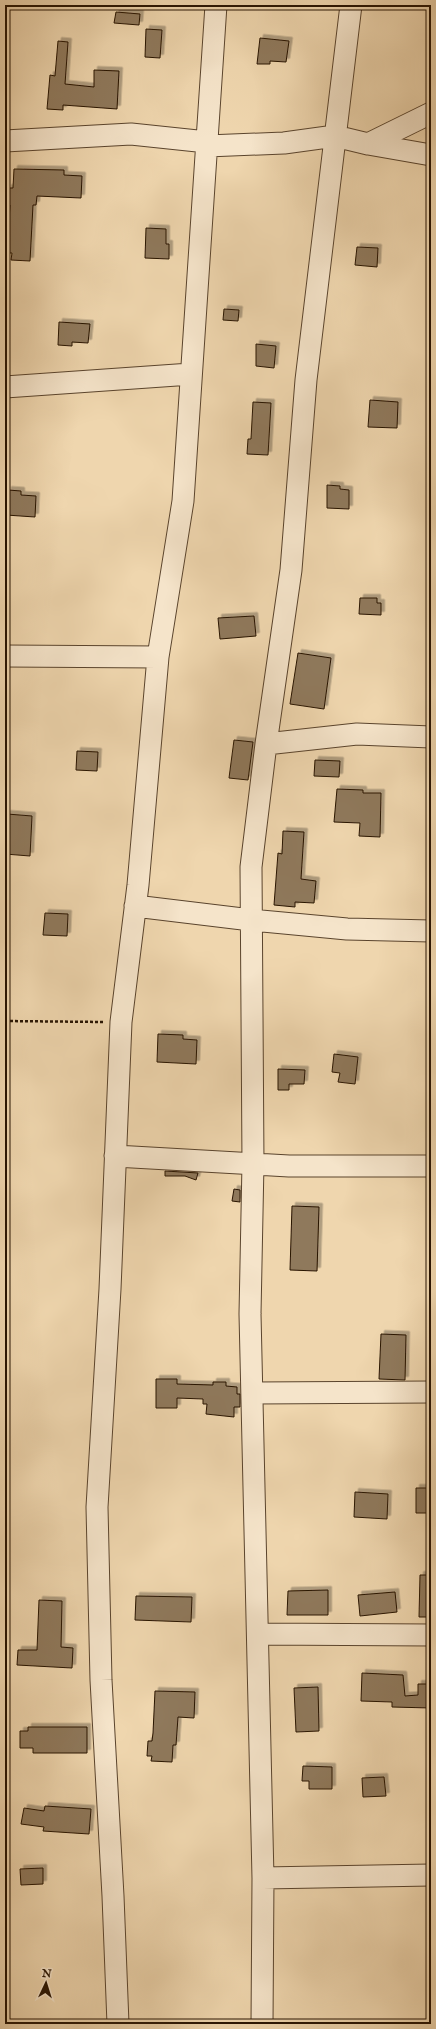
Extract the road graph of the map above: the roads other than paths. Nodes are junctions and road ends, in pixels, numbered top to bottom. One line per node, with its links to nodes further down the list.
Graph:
1 (216, 5): 6 (street)
2 (351, 5): 4 (street)
3 (431, 113): 7 (street)
4 (335, 136): 6 (street); 7 (street); 14 (street)
5 (5, 141): 6 (street)
6 (207, 144): 9 (street)
7 (368, 144): 8 (street)
8 (431, 155)
9 (191, 374): 10 (street); 12 (street)
10 (5, 387)
11 (5, 656): 12 (street)
12 (158, 657): 15 (street)
13 (431, 737): 14 (street)
14 (266, 744): 16 (street)
15 (135, 906): 16 (street); 18 (street)
16 (251, 920): 17 (street); 19 (street)
17 (431, 931)
18 (115, 1156): 19 (street); 27 (street)
19 (253, 1163): 20 (street); 22 (street)
20 (431, 1166)
21 (431, 1392): 22 (street)
22 (252, 1393): 23 (street)
23 (258, 1634): 24 (street); 26 (street)
24 (431, 1635)
25 (431, 1875): 26 (street)
26 (263, 1878): 28 (street)
27 (118, 2024)
28 (262, 2024)

